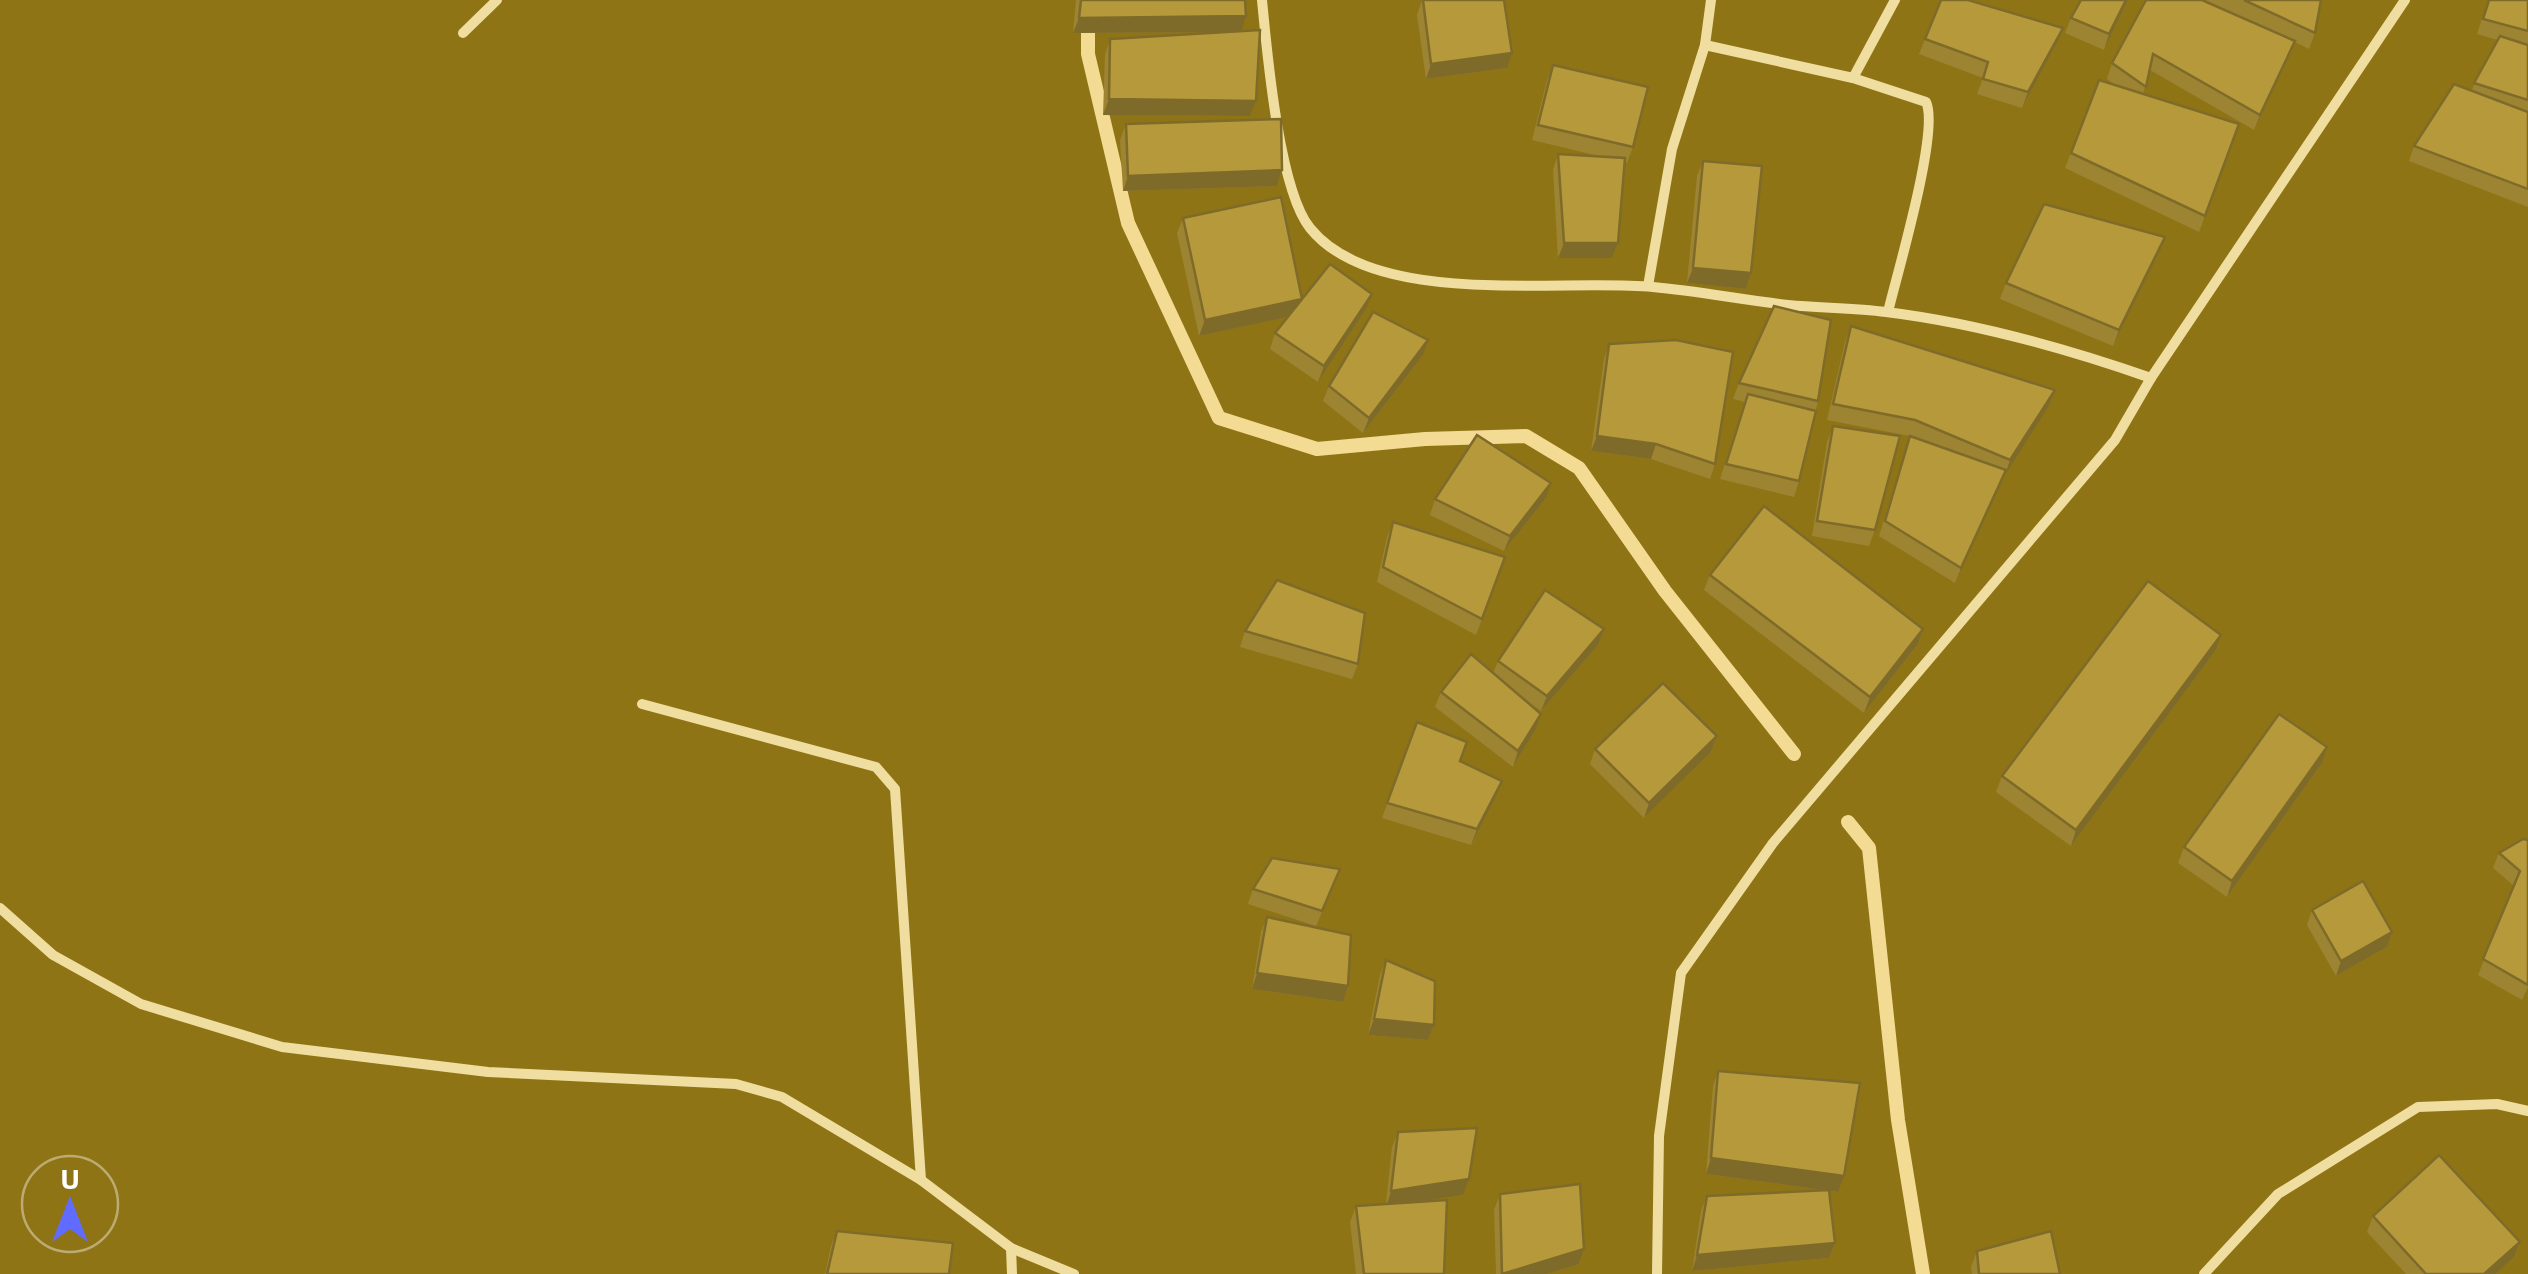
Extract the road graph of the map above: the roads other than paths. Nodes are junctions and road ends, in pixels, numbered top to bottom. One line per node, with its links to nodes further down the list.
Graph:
1 (497, 0): 6 (street)
2 (1262, 0): 9 (street)
3 (1711, 0): 7 (street)
4 (1895, 0): 8 (street)
5 (2405, 0): 11 (street)
6 (463, 33)
7 (1705, 45): 8 (street); 9 (street)
8 (1853, 78): 10 (street)
9 (1648, 286): 10 (street)
10 (1888, 312): 11 (street)
11 (2150, 378): 19 (street)
12 (642, 704): 15 (street)
13 (0, 908): 15 (street)
14 (2528, 1110): 20 (street)
15 (921, 1180): 16 (street)
16 (1011, 1248): 17 (street); 18 (street)
17 (1012, 1274)
18 (1074, 1274)
19 (1657, 1274)
20 (2204, 1274)

